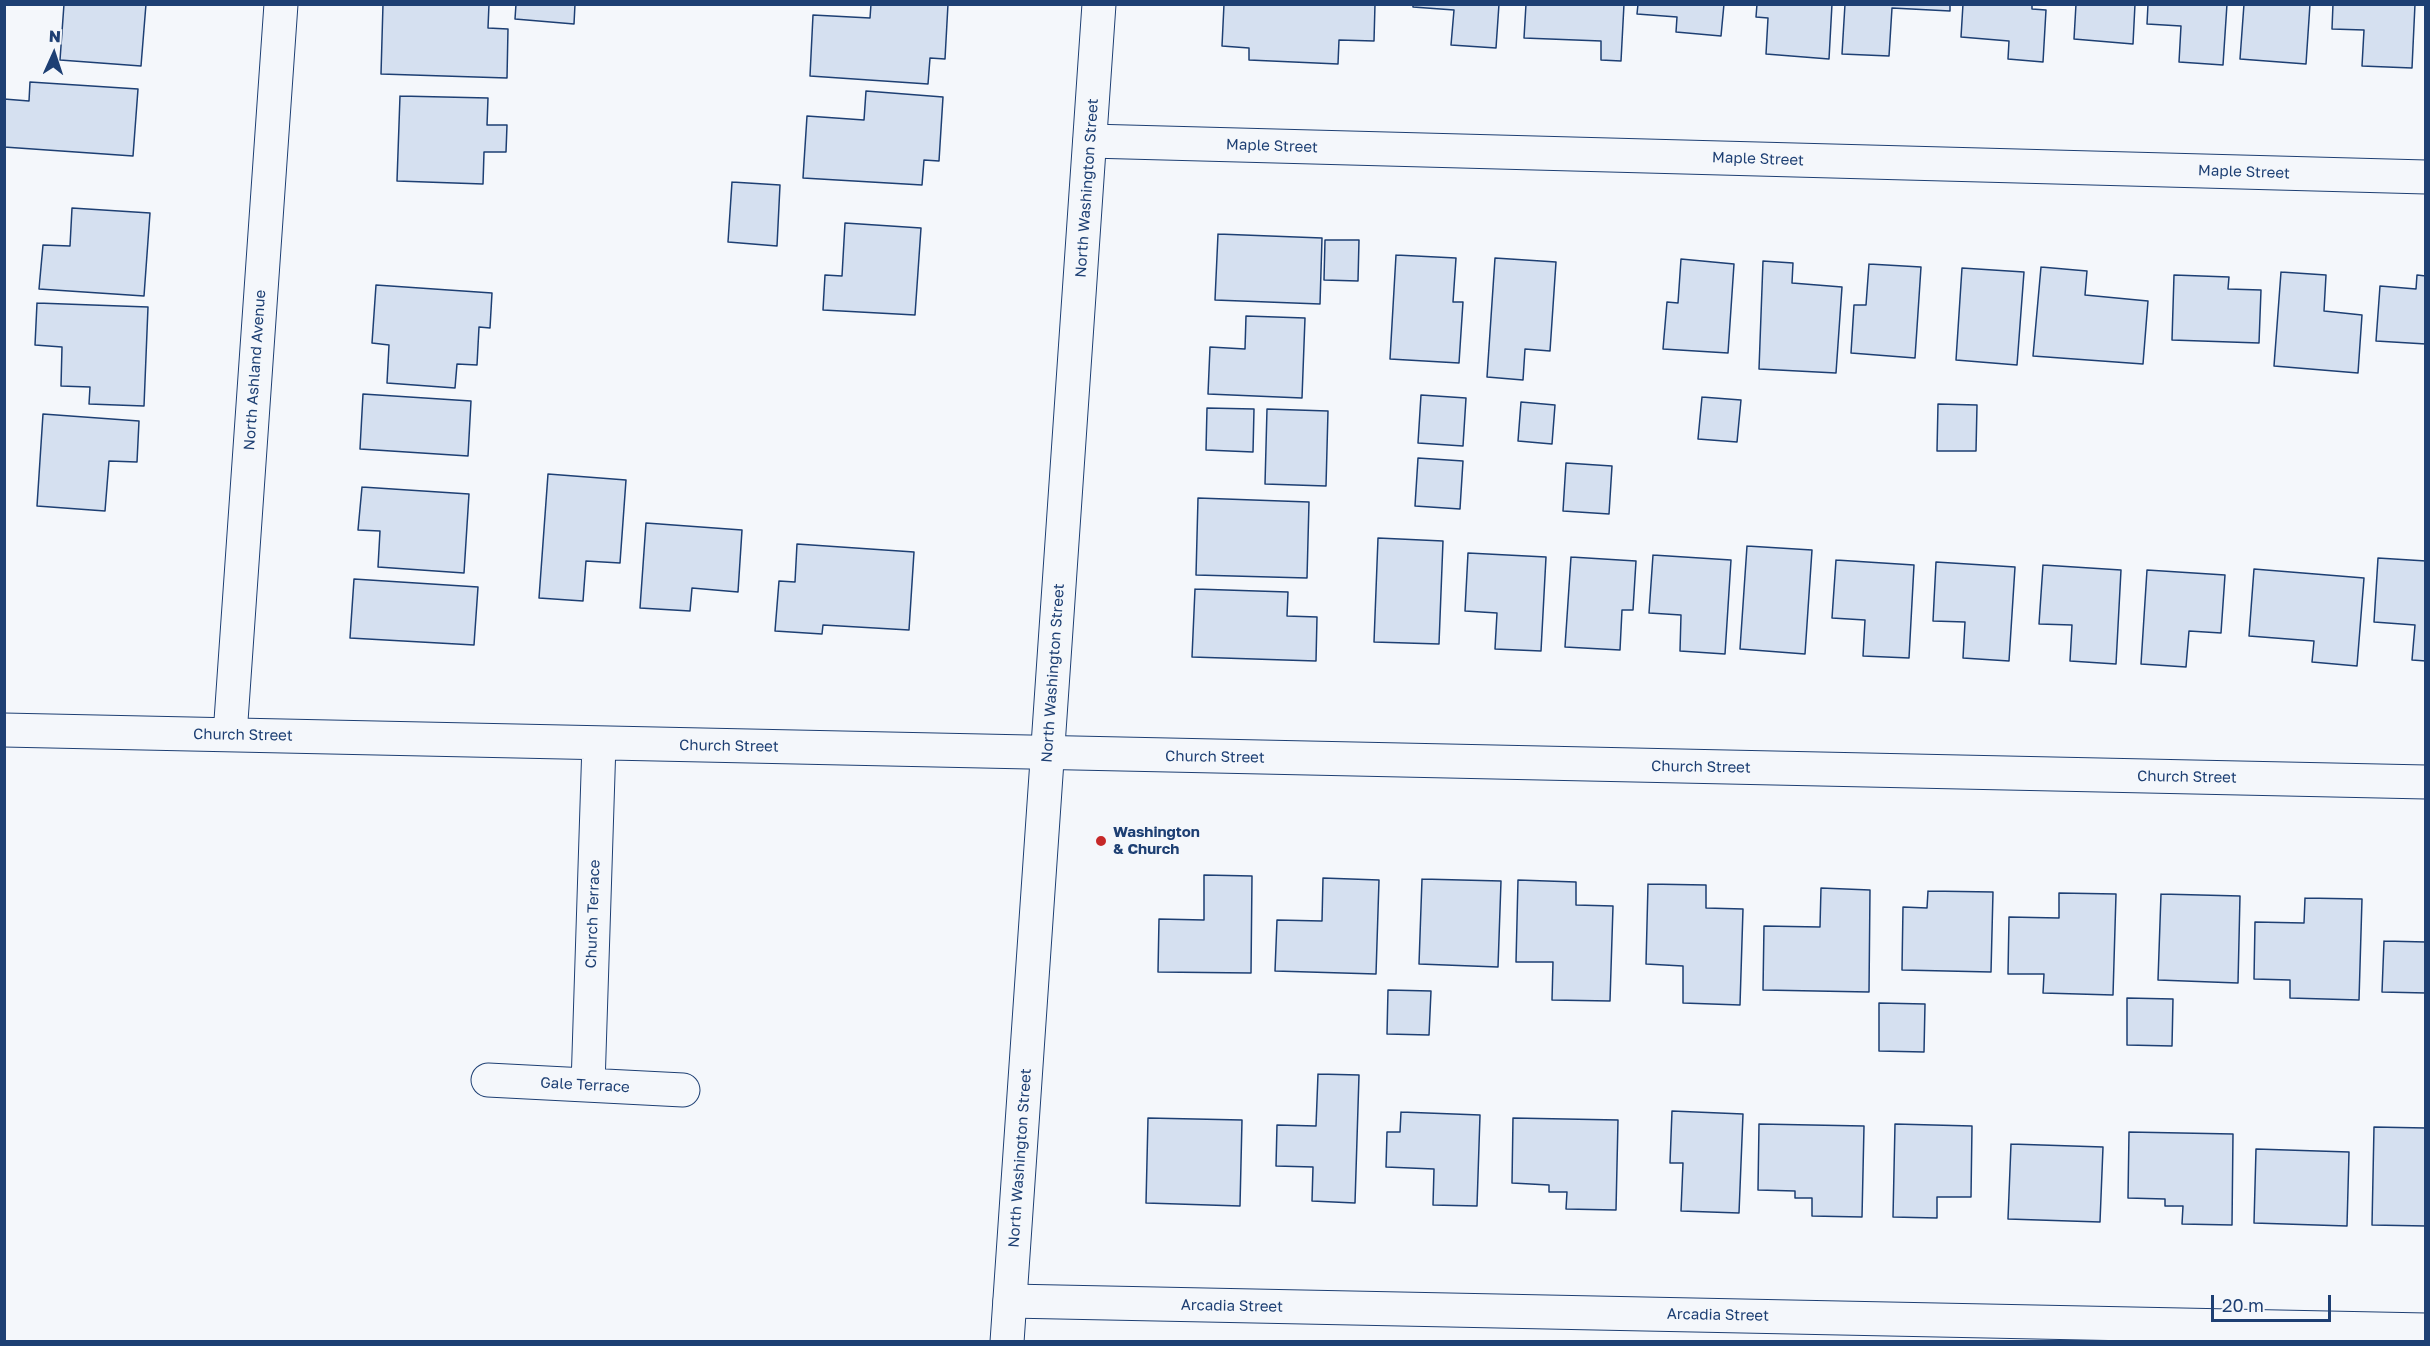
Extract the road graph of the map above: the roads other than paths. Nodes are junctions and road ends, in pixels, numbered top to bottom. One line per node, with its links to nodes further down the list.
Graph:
1 (281, 4): 6 (street, North Ashland Avenue)
2 (1100, 4): 3 (street, North Washington Street)
3 (1090, 141): 4 (street, Maple Street); 8 (street, North Washington Street)
4 (2426, 177)
5 (4, 730): 6 (street, Church Street)
6 (230, 735): 7 (street, Church Street)
7 (599, 743): 8 (street, Church Street); 11 (street, Church Terrace)
8 (1047, 753): 9 (street, Church Street); 13 (street, North Washington Street)
9 (2426, 782)
10 (488, 1080): 11 (street, Gale Terrace)
11 (588, 1084): 12 (street, Gale Terrace)
12 (683, 1090)
13 (1010, 1301): 14 (street, Arcadia Street); 15 (street, North Washington Street)
14 (2426, 1330)
15 (1007, 1341)

